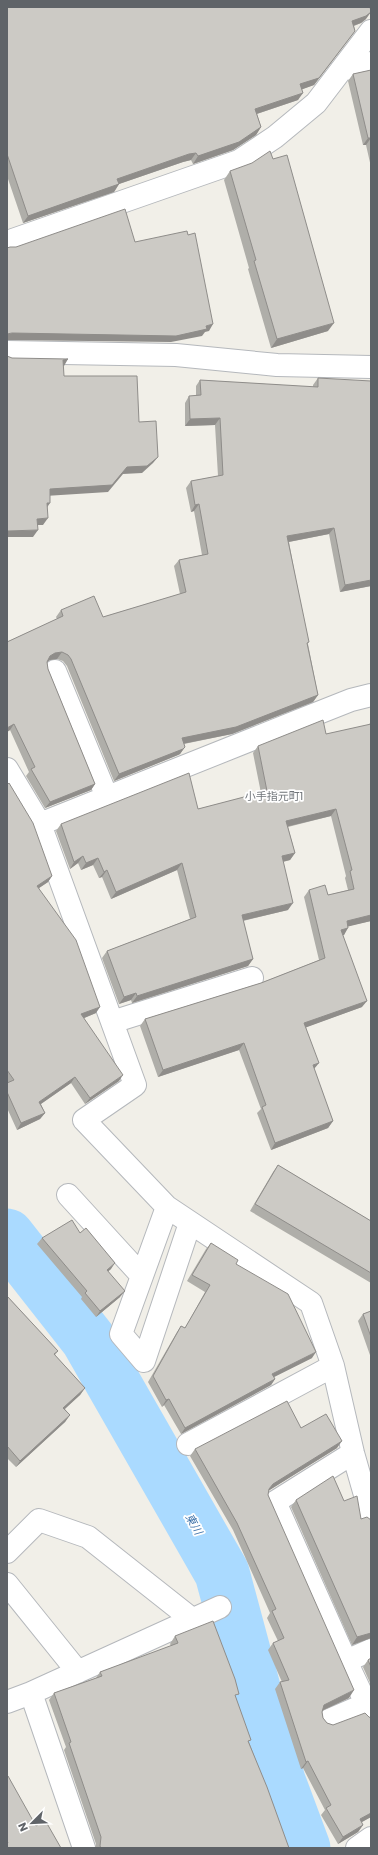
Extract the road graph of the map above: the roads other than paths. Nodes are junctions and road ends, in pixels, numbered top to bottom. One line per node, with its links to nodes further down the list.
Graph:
1 (371, 31): 3 (street)
2 (371, 63): 3 (street)
3 (341, 70): 4 (street)
4 (8, 239)
5 (7, 352): 6 (street)
6 (371, 367)
7 (55, 671): 10 (street)
8 (371, 695): 10 (street)
9 (7, 769): 11 (street)
10 (107, 797): 11 (street)
11 (40, 824): 13 (street)
12 (252, 978): 13 (street)
13 (112, 1022): 15 (street)
14 (68, 1195): 17 (street)
15 (167, 1207): 16 (street); 17 (street)
16 (190, 1223): 17 (street); 18 (street)
17 (142, 1276)
18 (333, 1366): 19 (street); 20 (street)
19 (188, 1444)
20 (353, 1453): 21 (street); 27 (street)
21 (371, 1516)
22 (7, 1552): 25 (street)
23 (7, 1584): 28 (street)
24 (220, 1607): 25 (street)
25 (193, 1620): 28 (street)
26 (371, 1650): 27 (street)
27 (346, 1661): 31 (street)
28 (78, 1672): 29 (street)
29 (31, 1693): 30 (street); 34 (street)
30 (7, 1702)
31 (368, 1709): 32 (street)
32 (329, 1720)
33 (371, 1838): 35 (street)
34 (84, 1848)
35 (357, 1848)

